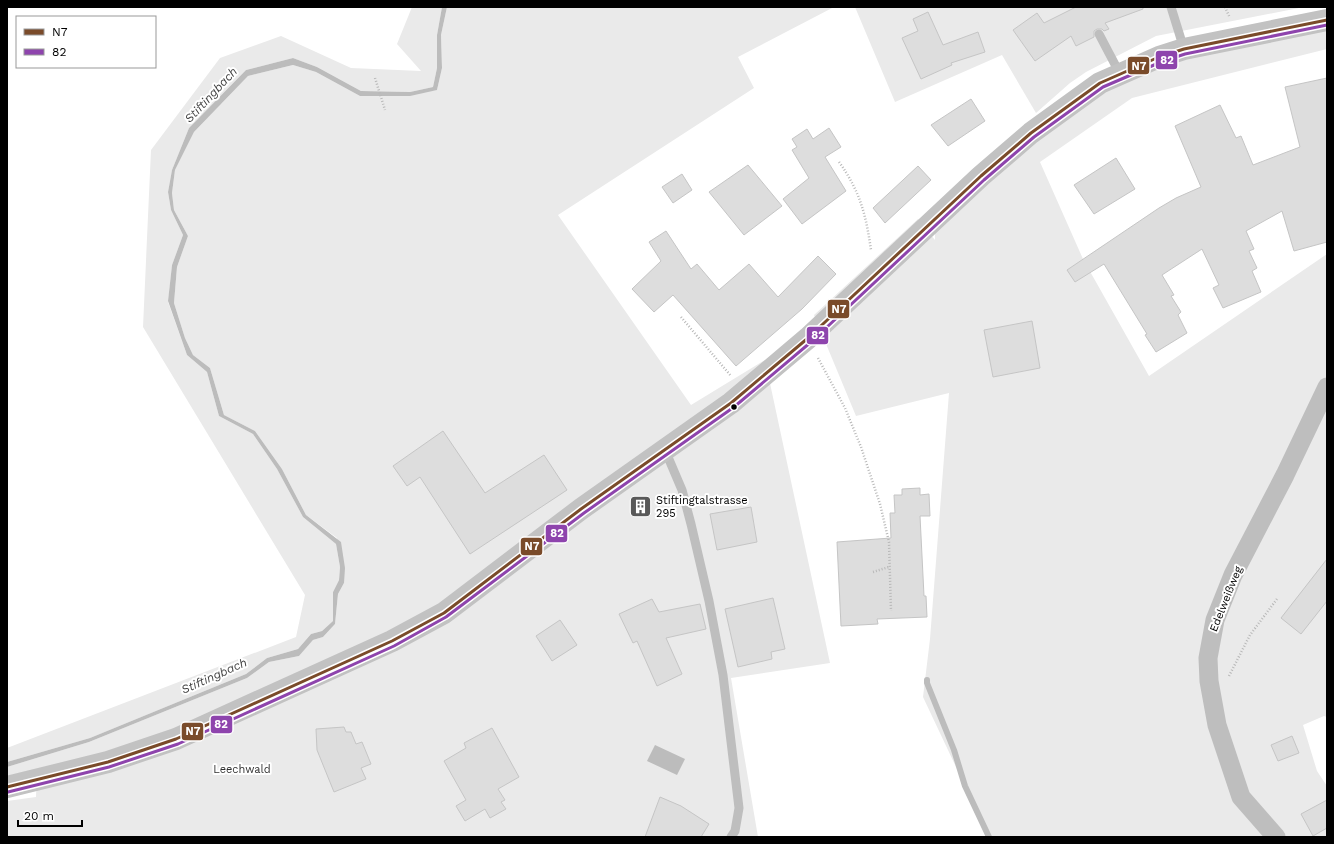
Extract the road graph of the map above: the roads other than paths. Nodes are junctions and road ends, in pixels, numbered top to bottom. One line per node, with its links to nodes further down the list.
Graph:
1 (1171, 7): 4 (lane)
2 (1327, 20): 4 (street)
3 (1099, 34): 5 (lane)
4 (1184, 49): 5 (street)
5 (1120, 74): 7 (street)
6 (1327, 387): 10 (street, Edelweißweg)
7 (665, 449): 8 (street); 9 (lane)
8 (7, 787)
9 (731, 837)
10 (1276, 837)

